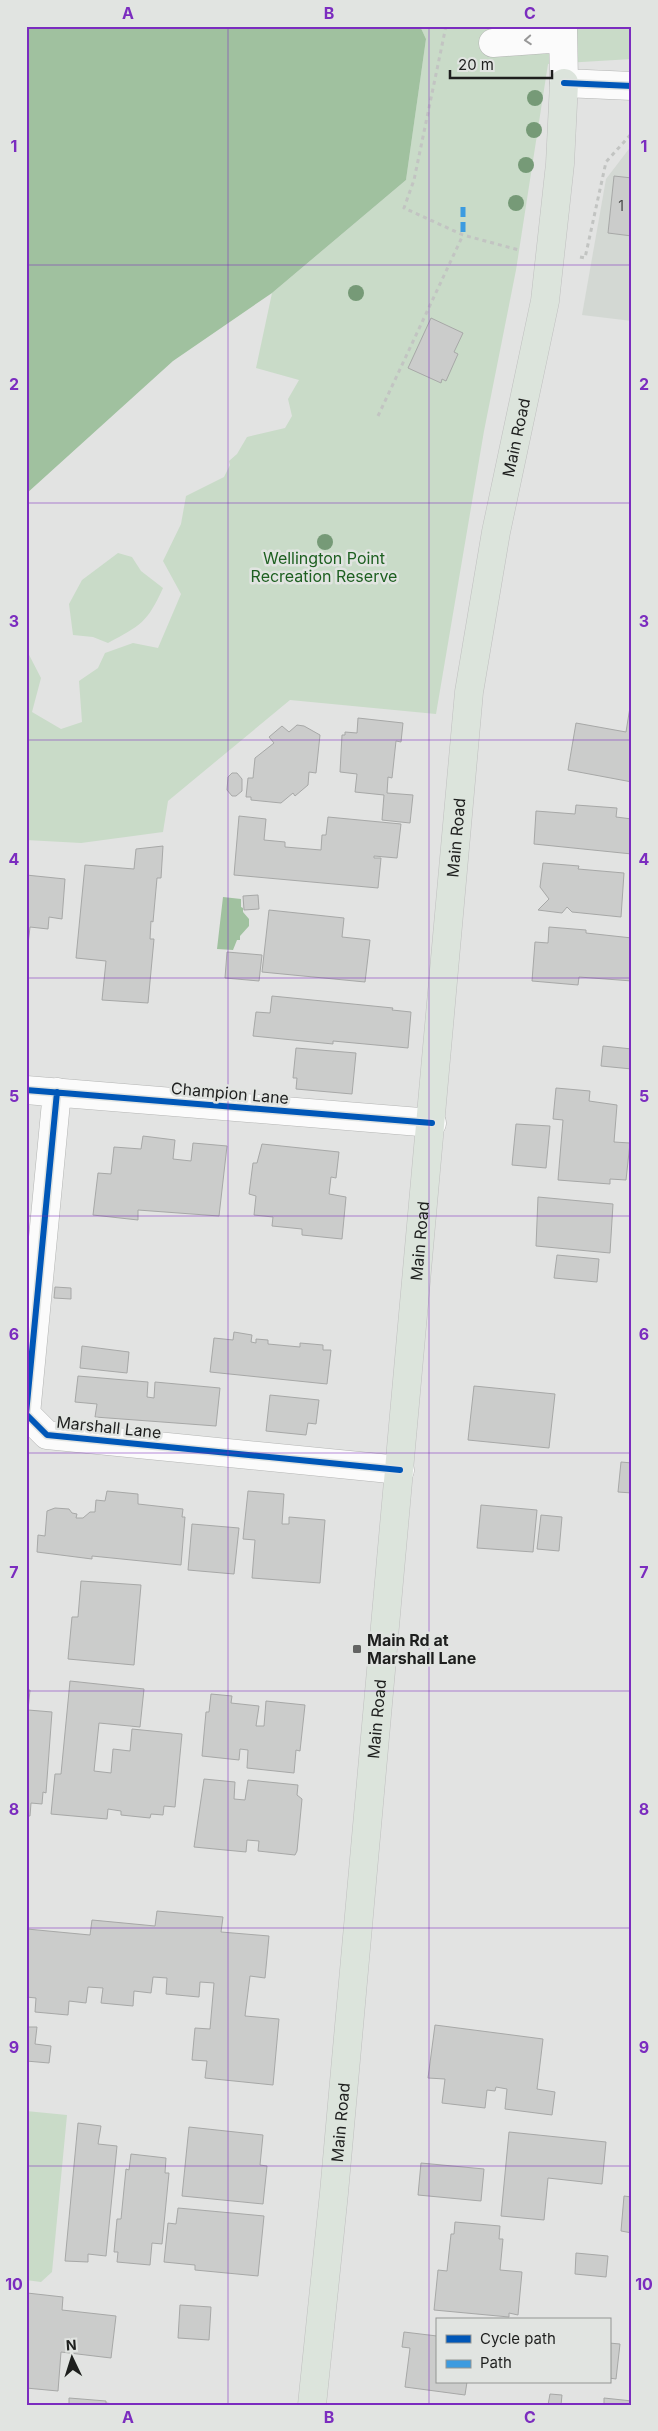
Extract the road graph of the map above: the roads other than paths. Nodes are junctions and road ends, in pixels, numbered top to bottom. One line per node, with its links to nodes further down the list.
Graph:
1 (563, 32): 2 (street, one-way to 2); 3 (street)
2 (493, 43)
3 (564, 84): 4 (street); 7 (main road, Main Road)
4 (632, 86)
5 (26, 1090): 6 (street, Champion Lane)
6 (57, 1092): 7 (street, Champion Lane); 8 (street, Marshall Lane)
7 (432, 1123): 8 (main road, Main Road)
8 (400, 1470): 9 (main road, Main Road)
9 (312, 2405)

